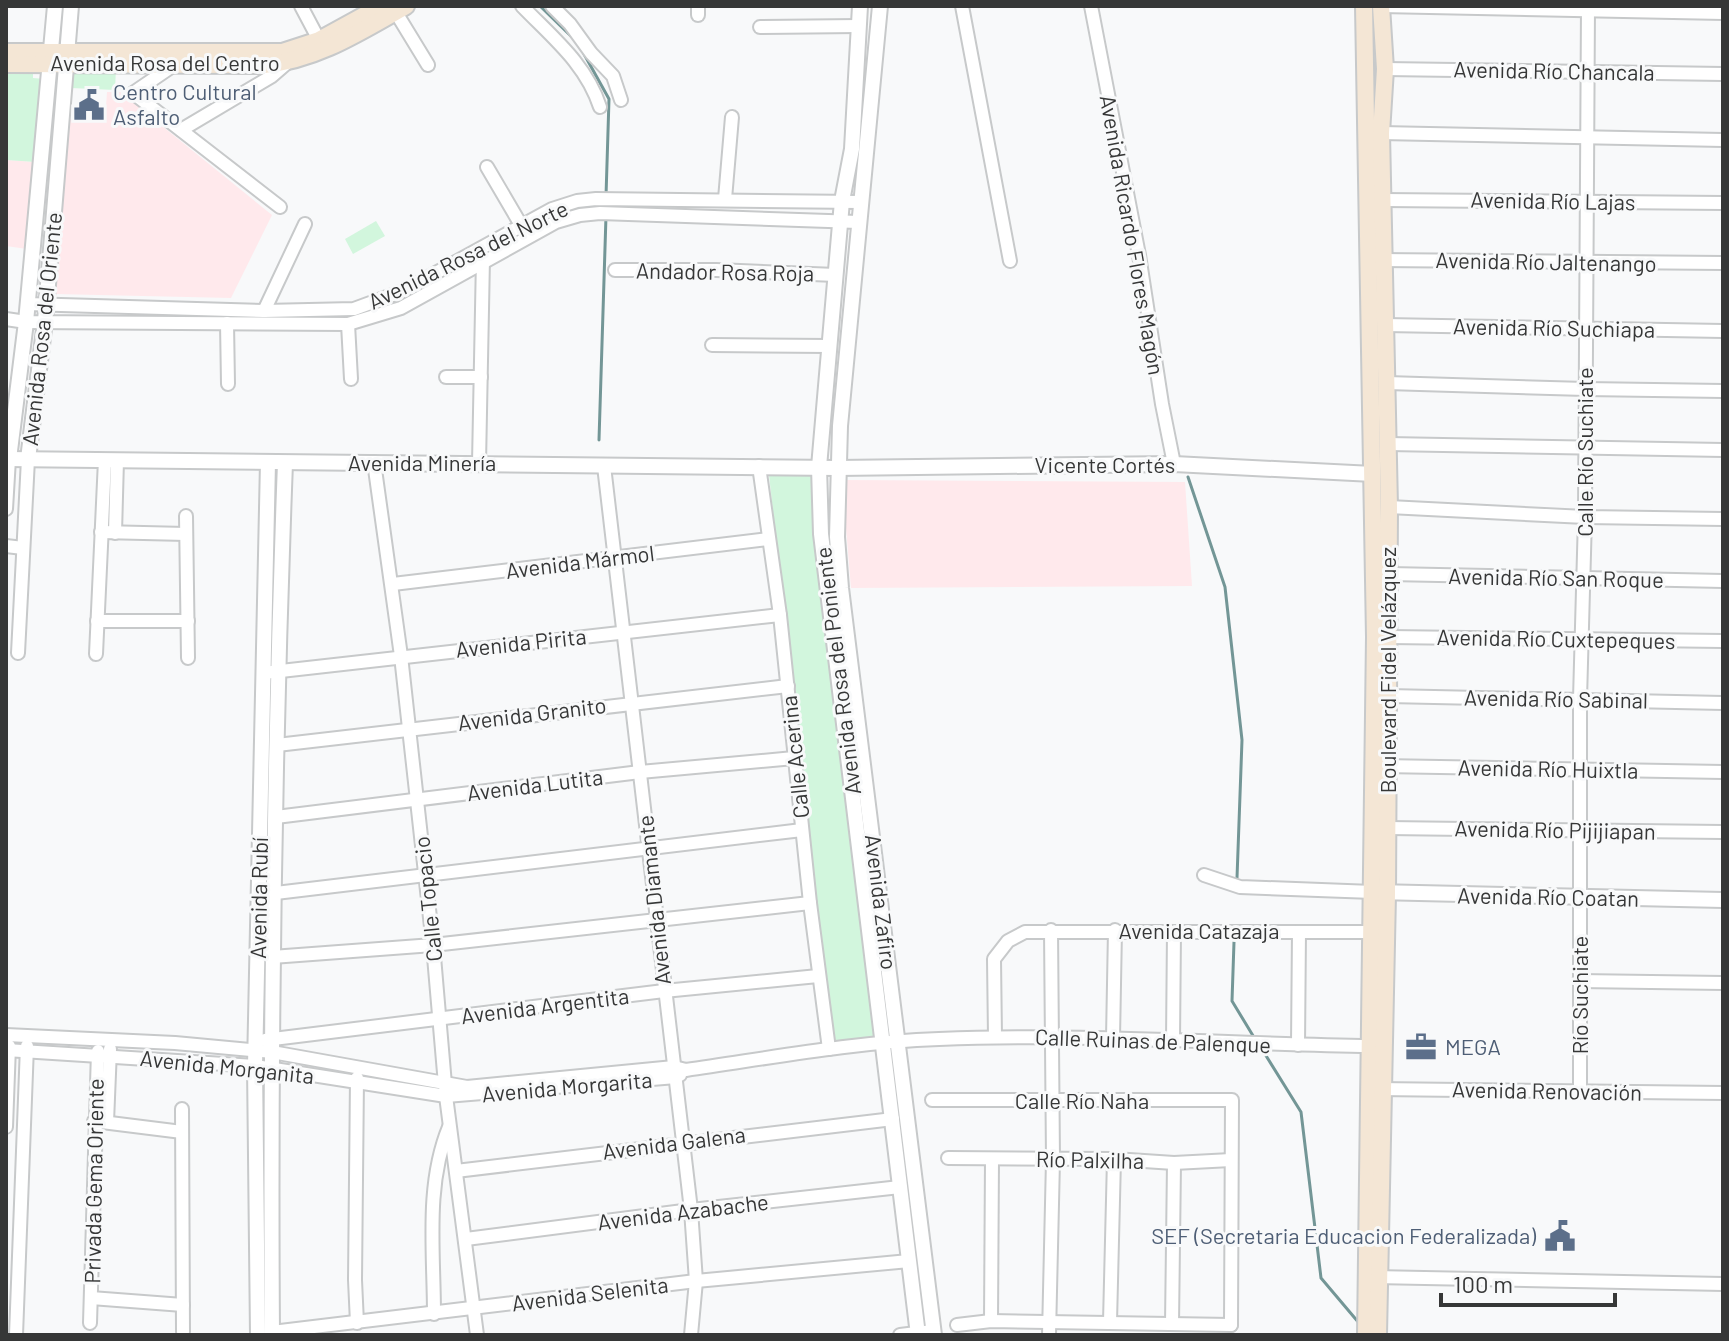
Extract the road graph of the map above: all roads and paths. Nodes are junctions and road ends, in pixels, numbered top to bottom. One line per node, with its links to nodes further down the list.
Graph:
1 (55, 6): 19 (street, Avenida Rosa del Oriente)
2 (71, 6): 19 (street, Avenida Rosa del Oriente)
3 (301, 6): 17 (street)
4 (522, 6): 28 (street)
5 (552, 6): 27 (street)
6 (860, 6): 15 (street, Avenida Rosa del Poniente)
7 (880, 6): 38 (street)
8 (962, 6): 48 (street)
9 (1091, 6): 84 (street, Avenida Ricardo Flores Magón)
10 (1364, 6): 47 (main road, Boulevard Fidel Velázquez)
11 (1381, 6): 13 (street); 24 (main road, Boulevard Fidel Velázquez)
12 (394, 7): 17 (main road, Avenida Rosa del Centro); 20 (main road, Avenida Rosa del Centro); 23 (street)
13 (1588, 8): 14 (street); 25 (street, Calle Río Suchiate)
14 (1723, 13)
15 (859, 26): 16 (street); 37 (street, Avenida Rosa del Poniente)
16 (760, 27)
17 (319, 40): 19 (main road, Avenida Rosa del Centro)
18 (6, 52): 19 (main road, Avenida Rosa del Centro)
19 (58, 57): 21 (main road, Avenida Rosa del Centro); 22 (main road, Avenida Rosa del Centro); 54 (street, Avenida Rosa del Oriente); 55 (street, Avenida Rosa del Oriente)
20 (287, 63): 22 (main road, Avenida Rosa del Centro); 30 (street)
21 (6, 64)
22 (176, 64): 30 (street)
23 (428, 65)
24 (1385, 69): 25 (street, Avenida Río Chancala); 31 (main road, Boulevard Fidel Velázquez)
25 (1588, 72): 26 (street, Avenida Río Chancala); 32 (street, Calle Río Suchiate)
26 (1723, 74)
27 (621, 100)
28 (600, 107)
29 (732, 117): 35 (street)
30 (181, 130): 41 (street)
31 (1381, 133): 32 (street); 36 (main road, Boulevard Fidel Velázquez)
32 (1588, 139): 33 (street); 39 (street, Calle Río Suchiate)
33 (1723, 140)
34 (487, 167): 45 (street)
35 (725, 199): 37 (street, Avenida Rosa del Norte); 45 (street, Avenida Rosa del Norte)
36 (1383, 200): 39 (street, Avenida Río Lajas); 47 (main road, Boulevard Fidel Velázquez)
37 (842, 201): 38 (street, Avenida Rosa del Norte); 42 (street, Avenida Rosa del Poniente)
38 (860, 202): 43 (street)
39 (1588, 202): 40 (street, Avenida Río Lajas); 49 (street, Calle Río Suchiate)
40 (1723, 203)
41 (280, 207)
42 (840, 220): 43 (street, Avenida Rosa del Norte); 51 (street, Avenida Rosa del Norte); 53 (street, Avenida Rosa del Poniente)
43 (858, 222): 88 (street)
44 (305, 224): 56 (street)
45 (521, 225): 46 (street, Avenida Rosa del Norte)
46 (483, 247): 51 (street); 56 (street, Avenida Rosa del Norte)
47 (1377, 260): 49 (street, Avenida Río Jaltenango); 62 (main road, Boulevard Fidel Velázquez); 89 (main road, Boulevard Fidel Velázquez)
48 (1010, 261)
49 (1588, 263): 50 (street, Avenida Río Jaltenango); 63 (street, Calle Río Suchiate)
50 (1723, 263)
51 (483, 264): 61 (street, Avenida Rosa del Norte); 68 (street)
52 (615, 270): 53 (street, Andador Rosa Roja)
53 (836, 275): 66 (street, Avenida Rosa del Poniente)
54 (46, 303): 55 (street, Avenida Rosa del Norte); 56 (street, Avenida Rosa del Norte); 58 (street, Avenida Rosa del Oriente)
55 (27, 304): 59 (street, Avenida Rosa del Oriente)
56 (264, 311)
57 (6, 319): 59 (street, Avenida Rosa del Norte)
58 (45, 321): 59 (street, Avenida Rosa del Norte); 60 (street, Avenida Rosa del Norte); 78 (street, Avenida Rosa del Oriente)
59 (26, 322): 77 (street, Avenida Rosa del Oriente)
60 (227, 323): 61 (street, Avenida Rosa del Norte); 71 (street)
61 (348, 324): 69 (street)
62 (1385, 325): 63 (street, Avenida Río Suchiapa); 70 (main road, Boulevard Fidel Velázquez)
63 (1586, 330): 64 (street, Avenida Río Suchiapa); 72 (street, Calle Río Suchiate)
64 (1723, 331)
65 (712, 345): 66 (street)
66 (829, 346): 87 (street, Avenida Rosa del Poniente)
67 (446, 377): 68 (street)
68 (481, 377): 83 (street)
69 (351, 379)
70 (1387, 383): 72 (street); 74 (main road, Boulevard Fidel Velázquez)
71 (228, 384)
72 (1585, 389): 73 (street); 75 (street, Calle Río Suchiate)
73 (1723, 391)
74 (1388, 444): 75 (street); 90 (main road, Boulevard Fidel Velázquez)
75 (1585, 446): 76 (street); 93 (street, Calle Río Suchiate)
76 (1723, 450)
77 (8, 459): 78 (street, Avenida Minería); 91 (street, Avenida Rosa del Oriente)
78 (28, 459): 79 (street, Avenida Minería); 100 (street, Avenida Rosa del Oriente)
79 (111, 460): 80 (street, Avenida Minería); 95 (street); 96 (street)
80 (268, 462): 82 (street, Avenida Minería); 119 (street, Avenida Rubí)
81 (374, 462): 82 (street, Avenida Minería); 83 (street, Avenida Minería); 107 (street, Calle Topacio)
82 (285, 463): 119 (street, Avenida Rubí)
83 (479, 463): 85 (street, Avenida Minería)
84 (1174, 464): 88 (street, Vicente Cortés); 89 (street, Vicente Cortés)
85 (604, 466): 86 (street, Avenida Minería); 101 (street, Avenida Diamante)
86 (759, 466): 87 (street, Avenida Minería); 98 (street, Calle Acerina)
87 (819, 467): 88 (street, Avenida Minería); 130 (street, Avenida Rosa del Poniente)
88 (837, 468): 130 (street, Avenida Zafiro)
89 (1373, 474): 128 (main road, Boulevard Fidel Velázquez)
90 (1389, 507): 93 (street); 104 (main road, Boulevard Fidel Velázquez)
91 (6, 509)
92 (186, 516): 97 (street)
93 (1585, 517): 94 (street); 105 (street, Calle Río Suchiate)
94 (1723, 519)
95 (101, 532): 96 (street); 109 (street)
96 (115, 533): 97 (street)
97 (186, 534): 110 (street)
98 (768, 539): 101 (street, Avenida Mármol); 108 (street, Calle Acerina)
99 (6, 546): 100 (street)
100 (23, 548): 103 (street, Avenida Rosa del Oriente)
101 (615, 558): 107 (street, Avenida Mármol); 111 (street, Avenida Diamante)
102 (6, 561): 103 (street)
103 (22, 563): 115 (street, Avenida Rosa del Oriente)
104 (1389, 574): 105 (street, Avenida Río San Roque); 112 (main road, Boulevard Fidel Velázquez)
105 (1585, 578): 106 (street, Avenida Río San Roque); 113 (street, Calle Río Suchiate)
106 (1723, 581)
107 (393, 584): 117 (street, Calle Topacio)
108 (780, 615): 111 (street, Avenida Pirita); 120 (street, Calle Acerina)
109 (97, 621): 110 (street); 116 (street)
110 (188, 621): 118 (street)
111 (625, 633): 117 (street, Avenida Pirita); 123 (street, Avenida Diamante)
112 (1389, 637): 113 (street, Avenida Río Cuxtepeques); 121 (main road, Boulevard Fidel Velázquez)
113 (1582, 639): 114 (street, Avenida Río Cuxtepeques); 122 (street, Calle Río Suchiate)
114 (1723, 641)
115 (18, 653)
116 (96, 654)
117 (401, 656): 119 (street, Avenida Pirita); 125 (street, Calle Topacio)
118 (188, 658)
119 (270, 672): 126 (street, Avenida Rubí); 143 (street, Avenida Rubí)
120 (788, 686): 123 (street, Avenida Granito); 127 (street, Calle Acerina)
121 (1388, 696): 122 (street, Avenida Río Sabinal); 128 (main road, Boulevard Fidel Velázquez)
122 (1580, 699): 124 (street, Avenida Río Sabinal); 129 (street, Calle Río Suchiate)
123 (631, 702): 125 (street, Avenida Granito); 131 (street, Avenida Diamante)
124 (1723, 703)
125 (409, 729): 126 (street, Avenida Granito); 133 (street, Calle Topacio)
126 (277, 745): 134 (street, Avenida Rubí)
127 (794, 758): 131 (street, Avenida Lutita); 136 (street, Calle Acerina)
128 (1381, 766): 129 (street, Avenida Río Huixtla); 135 (main road, Boulevard Fidel Velázquez); 142 (main road, Boulevard Fidel Velázquez)
129 (1580, 769): 132 (street, Avenida Río Huixtla); 137 (street, Calle Río Suchiate)
130 (857, 771): 167 (street, Avenida Zafiro)
131 (640, 772): 133 (street, Avenida Lutita); 139 (street, Avenida Diamante)
132 (1723, 772)
133 (417, 801): 134 (street, Avenida Lutita); 141 (street, Calle Topacio)
134 (276, 817): 143 (street, Avenida Rubí)
135 (1387, 828): 137 (street, Avenida Río Pijijiapan); 142 (main road, Boulevard Fidel Velázquez)
136 (802, 830): 139 (street); 146 (street, Calle Acerina)
137 (1580, 830): 138 (street, Avenida Río Pijijiapan); 144 (street, Calle Río Suchiate)
138 (1723, 832)
139 (649, 847): 141 (street); 147 (street, Avenida Diamante)
140 (1204, 875): 142 (street)
141 (426, 876): 143 (street); 153 (street, Calle Topacio)
142 (1375, 892): 144 (street, Avenida Río Coatan); 152 (main road, Boulevard Fidel Velázquez); 180 (main road, Boulevard Fidel Velázquez)
143 (266, 895): 154 (street, Avenida Rubí); 174 (street, Avenida Rubí)
144 (1579, 897): 145 (street, Avenida Río Coatan); 156 (street, Río Suchiate)
145 (1723, 900)
146 (810, 903): 147 (street); 155 (street, Calle Acerina)
147 (657, 919): 153 (street); 158 (street, Avenida Diamante)
148 (1051, 930): 149 (street, Avenida Catazaja); 162 (street, Avenida Catazaja); 163 (street)
149 (1115, 930): 150 (street, Avenida Catazaja); 164 (street)
150 (1174, 932): 151 (street, Avenida Catazaja); 166 (street)
151 (1299, 932): 152 (street, Avenida Catazaja); 169 (street)
152 (1369, 932): 170 (main road, Boulevard Fidel Velázquez)
153 (433, 945): 154 (street); 159 (street, Calle Topacio)
154 (272, 957): 168 (street, Avenida Rubí)
155 (818, 976): 158 (street, Avenida Argentita); 171 (street, Calle Acerina)
156 (1579, 981): 157 (street); 182 (street, Río Suchiate)
157 (1723, 983)
158 (664, 991): 159 (street, Avenida Argentita); 178 (street, Avenida Diamante)
159 (440, 1019): 168 (street, Avenida Argentita); 181 (street, Calle Topacio)
160 (8, 1035): 161 (street, Avenida Morganita); 172 (street)
161 (28, 1036): 165 (street, Avenida Morganita); 173 (street)
162 (995, 1037): 163 (street, Calle Ruinas de Palenque); 167 (street, Calle Ruinas de Palenque)
163 (1051, 1037): 164 (street, Calle Ruinas de Palenque); 185 (street)
164 (1113, 1038): 166 (street, Calle Ruinas de Palenque)
165 (105, 1040): 174 (street, Avenida Morganita); 175 (street, Privada Gema Oriente)
166 (1173, 1041): 169 (street, Calle Ruinas de Palenque)
167 (891, 1042): 171 (street, Avenida Morgarita); 187 (street); 225 (street, Avenida Zafiro)
168 (272, 1045): 174 (street, Avenida Morganita); 176 (street, Avenida Morganita); 177 (street, Avenida Rubí)
169 (1298, 1045): 170 (street, Calle Ruinas de Palenque)
170 (1367, 1046): 180 (main road, Boulevard Fidel Velázquez)
171 (829, 1049): 178 (street, Avenida Morgarita)
172 (7, 1051): 173 (street, Avenida Morganita); 190 (street)
173 (26, 1052): 175 (street, Avenida Morganita); 201 (street)
174 (255, 1052): 175 (street, Avenida Morganita); 177 (street, Avenida Morganita); 203 (street, Avenida Rubí)
175 (103, 1056): 188 (street, Privada Gema Oriente)
176 (357, 1066): 179 (street); 181 (street, Avenida Morganita)
177 (271, 1068): 179 (street, Avenida Morganita); 203 (street, Avenida Rubí)
178 (679, 1072): 181 (street, Avenida Morgarita); 192 (street, Avenida Diamante)
179 (357, 1082): 181 (street, Avenida Morganita); 217 (street)
180 (1376, 1089): 182 (street, Avenida Renovación); 207 (main road, Boulevard Fidel Velázquez)
181 (446, 1090): 189 (street, Calle Topacio)
182 (1580, 1092): 183 (street, Avenida Renovación)
183 (1723, 1093)
184 (932, 1100): 185 (street, Calle Río Naha)
185 (1052, 1102): 196 (street); 197 (street, Calle Río Naha)
186 (182, 1109): 191 (street)
187 (893, 1119): 192 (street, Avenida Galena); 200 (street)
188 (100, 1121): 191 (street); 210 (street, Privada Gema Oriente)
189 (450, 1124): 199 (street, Calle Topacio); 213 (street)
190 (6, 1127)
191 (182, 1132): 211 (street)
192 (684, 1142): 199 (street, Avenida Galena); 204 (street, Avenida Diamante)
193 (948, 1158): 194 (street, Río Palxilha)
194 (992, 1159): 196 (street, Río Palxilha); 214 (street)
195 (1114, 1159): 196 (street, Río Palxilha); 198 (street, Río Palxilha); 215 (street)
196 (1053, 1160): 221 (street)
197 (1231, 1160): 198 (street, Río Palxilha); 220 (street)
198 (1174, 1163): 218 (street)
199 (456, 1171): 205 (street, Calle Topacio)
200 (900, 1187): 204 (street, Avenida Azabache); 206 (street)
201 (20, 1206): 202 (street); 226 (street)
202 (6, 1207)
203 (264, 1208): 224 (street, Avenida Rubí)
204 (691, 1210): 205 (street, Avenida Azabache); 208 (street, Avenida Diamante)
205 (466, 1239): 212 (street, Calle Topacio)
206 (909, 1261): 208 (street, Avenida Selenita); 225 (street)
207 (1373, 1277): 209 (street); 223 (main road, Boulevard Fidel Velázquez)
208 (696, 1281): 212 (street, Avenida Selenita); 228 (street, Avenida Diamante)
209 (1723, 1284)
210 (91, 1298): 211 (street); 216 (street, Privada Gema Oriente)
211 (183, 1305): 222 (street)
212 (474, 1309): 213 (street, Avenida Selenita); 227 (street, Calle Topacio)
213 (434, 1314): 217 (street, Avenida Selenita)
214 (991, 1321): 219 (street); 221 (street)
215 (1110, 1322): 218 (street); 221 (street)
216 (90, 1323)
217 (357, 1323): 224 (street, Avenida Selenita)
218 (1172, 1324): 220 (street)
219 (957, 1325)
220 (1231, 1325): 230 (street)
221 (1050, 1328)
222 (183, 1332)
223 (1372, 1332)
224 (267, 1334)
225 (926, 1334): 229 (street)
226 (16, 1335)
227 (477, 1335)
228 (691, 1335)
229 (900, 1335)
230 (1243, 1335)

